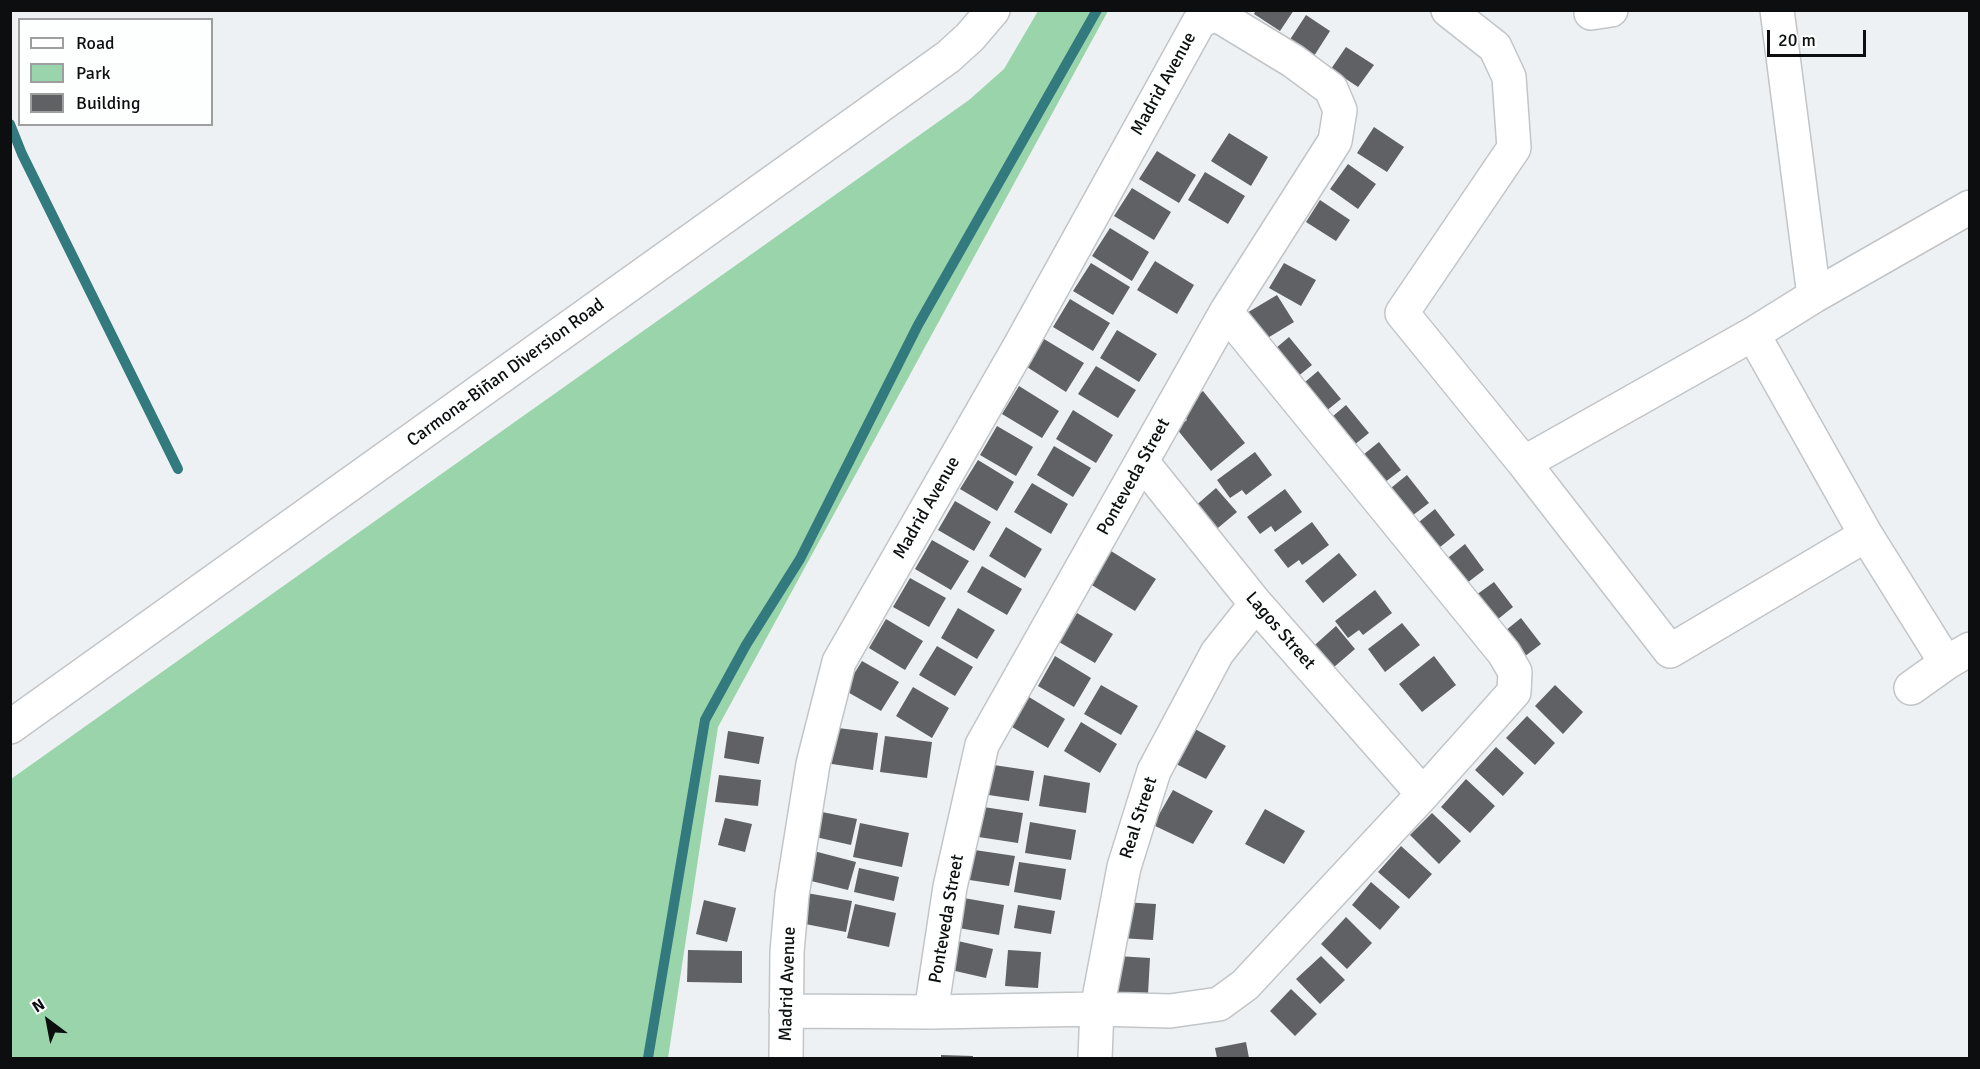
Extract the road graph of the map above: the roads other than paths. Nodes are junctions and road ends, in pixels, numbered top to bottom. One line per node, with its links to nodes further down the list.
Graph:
1 (993, 10): 15 (street, Carmona-Biñan Diversion Road)
2 (1448, 10): 10 (street)
3 (1777, 10): 6 (street)
4 (1220, 16): 7 (street, Ponteveda Street); 18 (street, Madrid Avenue)
5 (1970, 207): 6 (street)
6 (1814, 296): 8 (street)
7 (1226, 312): 9 (street, Ponteveda Street); 16 (street)
8 (1753, 334): 10 (street); 11 (street)
9 (1143, 463): 12 (street, Lagos Street); 19 (street, Ponteveda Street)
10 (1524, 464): 11 (street)
11 (1866, 535): 13 (street)
12 (1256, 604): 16 (street, Lagos Street); 17 (street, Real Street)
13 (1958, 656): 14 (street)
14 (1911, 688)
15 (10, 727)
16 (1423, 794): 17 (street)
17 (1097, 1009): 19 (street); 21 (street, Real Street)
18 (786, 1011): 19 (street); 20 (street, Madrid Avenue)
19 (931, 1012)
20 (786, 1059)
21 (1095, 1059)

